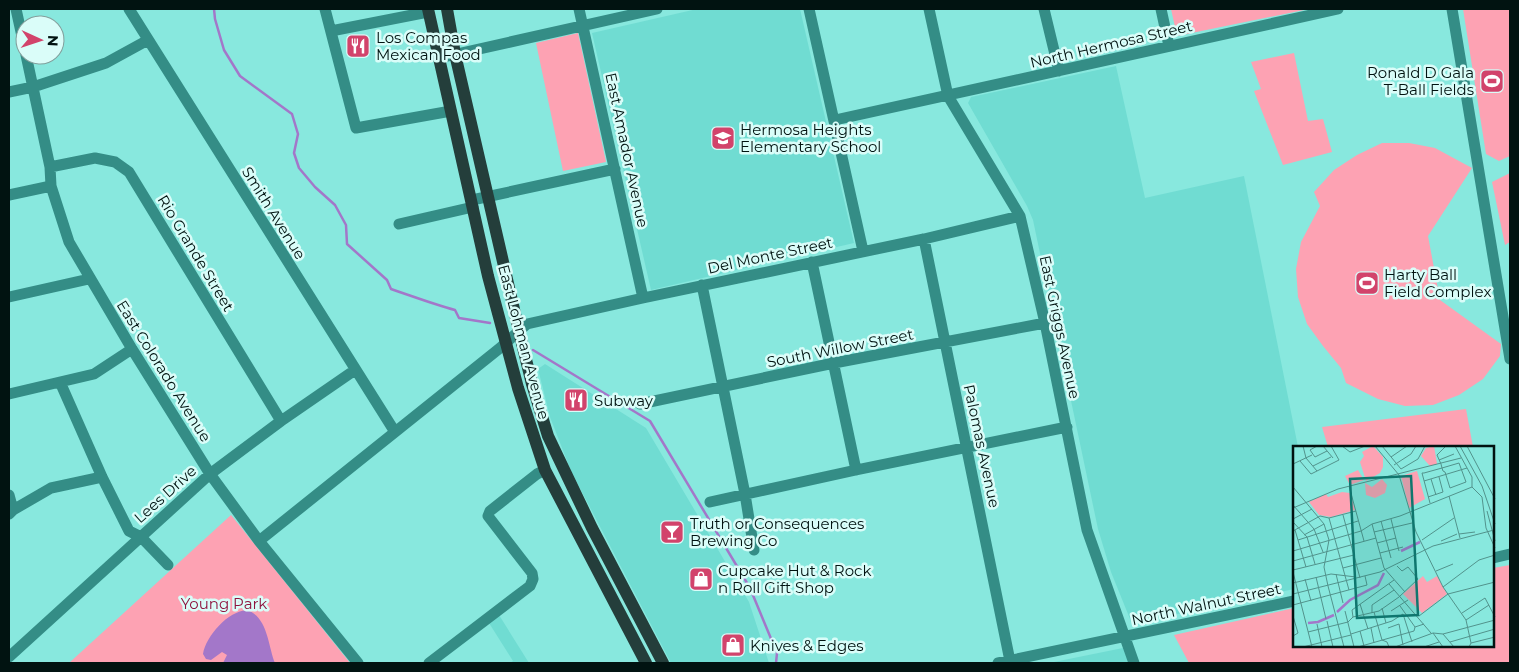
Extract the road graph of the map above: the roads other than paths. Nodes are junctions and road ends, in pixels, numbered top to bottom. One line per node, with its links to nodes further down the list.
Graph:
1 (129, 9): 15 (street, Smith Avenue)
2 (325, 9): 14 (street)
3 (447, 9): 17 (main road)
4 (579, 9): 13 (street, East Amador Avenue)
5 (657, 9): 13 (street)
6 (809, 9): 25 (street)
7 (929, 9): 23 (street, East Griggs Avenue)
8 (1044, 9): 20 (street)
9 (1161, 9): 16 (street)
10 (1338, 9): 16 (street, North Hermosa Street)
11 (1452, 9): 46 (street)
12 (428, 10): 14 (street); 18 (main road, East Lohman Avenue)
13 (583, 26): 17 (street); 27 (street, East Amador Avenue)
14 (331, 31): 24 (street)
15 (148, 40): 21 (street); 48 (street, Smith Avenue)
16 (1169, 46): 20 (street, North Hermosa Street)
17 (455, 54): 18 (street); 30 (main road, East Lohman Avenue)
18 (439, 58): 24 (main road, East Lohman Avenue)
19 (28, 65): 21 (street, East Colorado Avenue)
20 (1059, 71): 23 (street, North Hermosa Street)
21 (33, 87): 22 (street); 26 (street, East Colorado Avenue)
22 (9, 92)
23 (948, 96): 25 (street, North Hermosa Street); 32 (street, East Griggs Avenue)
24 (451, 111): 31 (main road, East Lohman Avenue)
25 (835, 120): 35 (street)
26 (50, 166): 28 (street, East Colorado Avenue); 53 (street, Rio Grande Street)
27 (615, 169): 30 (street); 40 (street, East Amador Avenue)
28 (51, 186): 29 (street); 37 (street, East Colorado Avenue)
29 (9, 195)
30 (487, 198): 31 (street); 42 (main road, East Lohman Avenue)
31 (473, 204): 33 (street); 43 (main road, East Lohman Avenue)
32 (1020, 216): 34 (street, Del Monte Street); 41 (street, East Griggs Avenue)
33 (399, 224)
34 (924, 238): 35 (street, Del Monte Street); 44 (street, Palomas Avenue)
35 (864, 251): 36 (street, Del Monte Street)
36 (812, 262): 38 (street, Del Monte Street); 47 (street)
37 (90, 279): 39 (street); 45 (street, East Colorado Avenue)
38 (702, 285): 40 (street, Del Monte Street); 50 (street)
39 (9, 297)
40 (643, 298): 42 (street, Del Monte Street)
41 (1045, 323): 44 (street, South Willow Street); 54 (street, East Griggs Avenue)
42 (523, 328): 43 (street); 78 (main road, East Lohman Avenue)
43 (506, 341): 55 (street); 57 (main road, East Lohman Avenue)
44 (946, 343): 47 (street, South Willow Street); 56 (street, Palomas Avenue)
45 (132, 349): 49 (street); 59 (street, East Colorado Avenue)
46 (1510, 359)
47 (834, 363): 50 (street, South Willow Street); 58 (street)
48 (354, 370): 53 (street, Lees Drive); 55 (street, Smith Avenue)
49 (60, 382): 51 (street); 60 (street)
50 (722, 388): 52 (street, South Willow Street); 61 (street)
51 (9, 394)
52 (640, 404)
53 (281, 421): 59 (street, Lees Drive)
54 (1067, 427): 56 (street); 72 (street, East Griggs Avenue)
55 (395, 432): 66 (street)
56 (967, 448): 58 (street); 74 (street, Palomas Avenue)
57 (545, 470): 76 (street); 77 (main road, East Lohman Avenue)
58 (856, 470): 61 (street)
59 (210, 474): 65 (street, Lees Drive); 66 (street, East Colorado Avenue)
60 (102, 477): 64 (street); 65 (street)
61 (744, 494): 63 (street); 67 (street)
62 (9, 495): 64 (street)
63 (710, 502)
64 (10, 511)
65 (141, 537): 70 (street); 73 (street, Lees Drive)
66 (259, 541): 75 (street, East Colorado Avenue)
67 (754, 550)
68 (1510, 554): 69 (street)
69 (1494, 558)
70 (168, 565)
71 (1293, 601): 72 (street, North Walnut Street)
72 (1124, 638): 74 (street, North Walnut Street); 80 (street, East Griggs Avenue)
73 (9, 657)
74 (1010, 660): 79 (street, North Walnut Street)
75 (358, 663)
76 (429, 663)
77 (646, 663)
78 (663, 663)
79 (998, 663)
80 (1134, 663)

